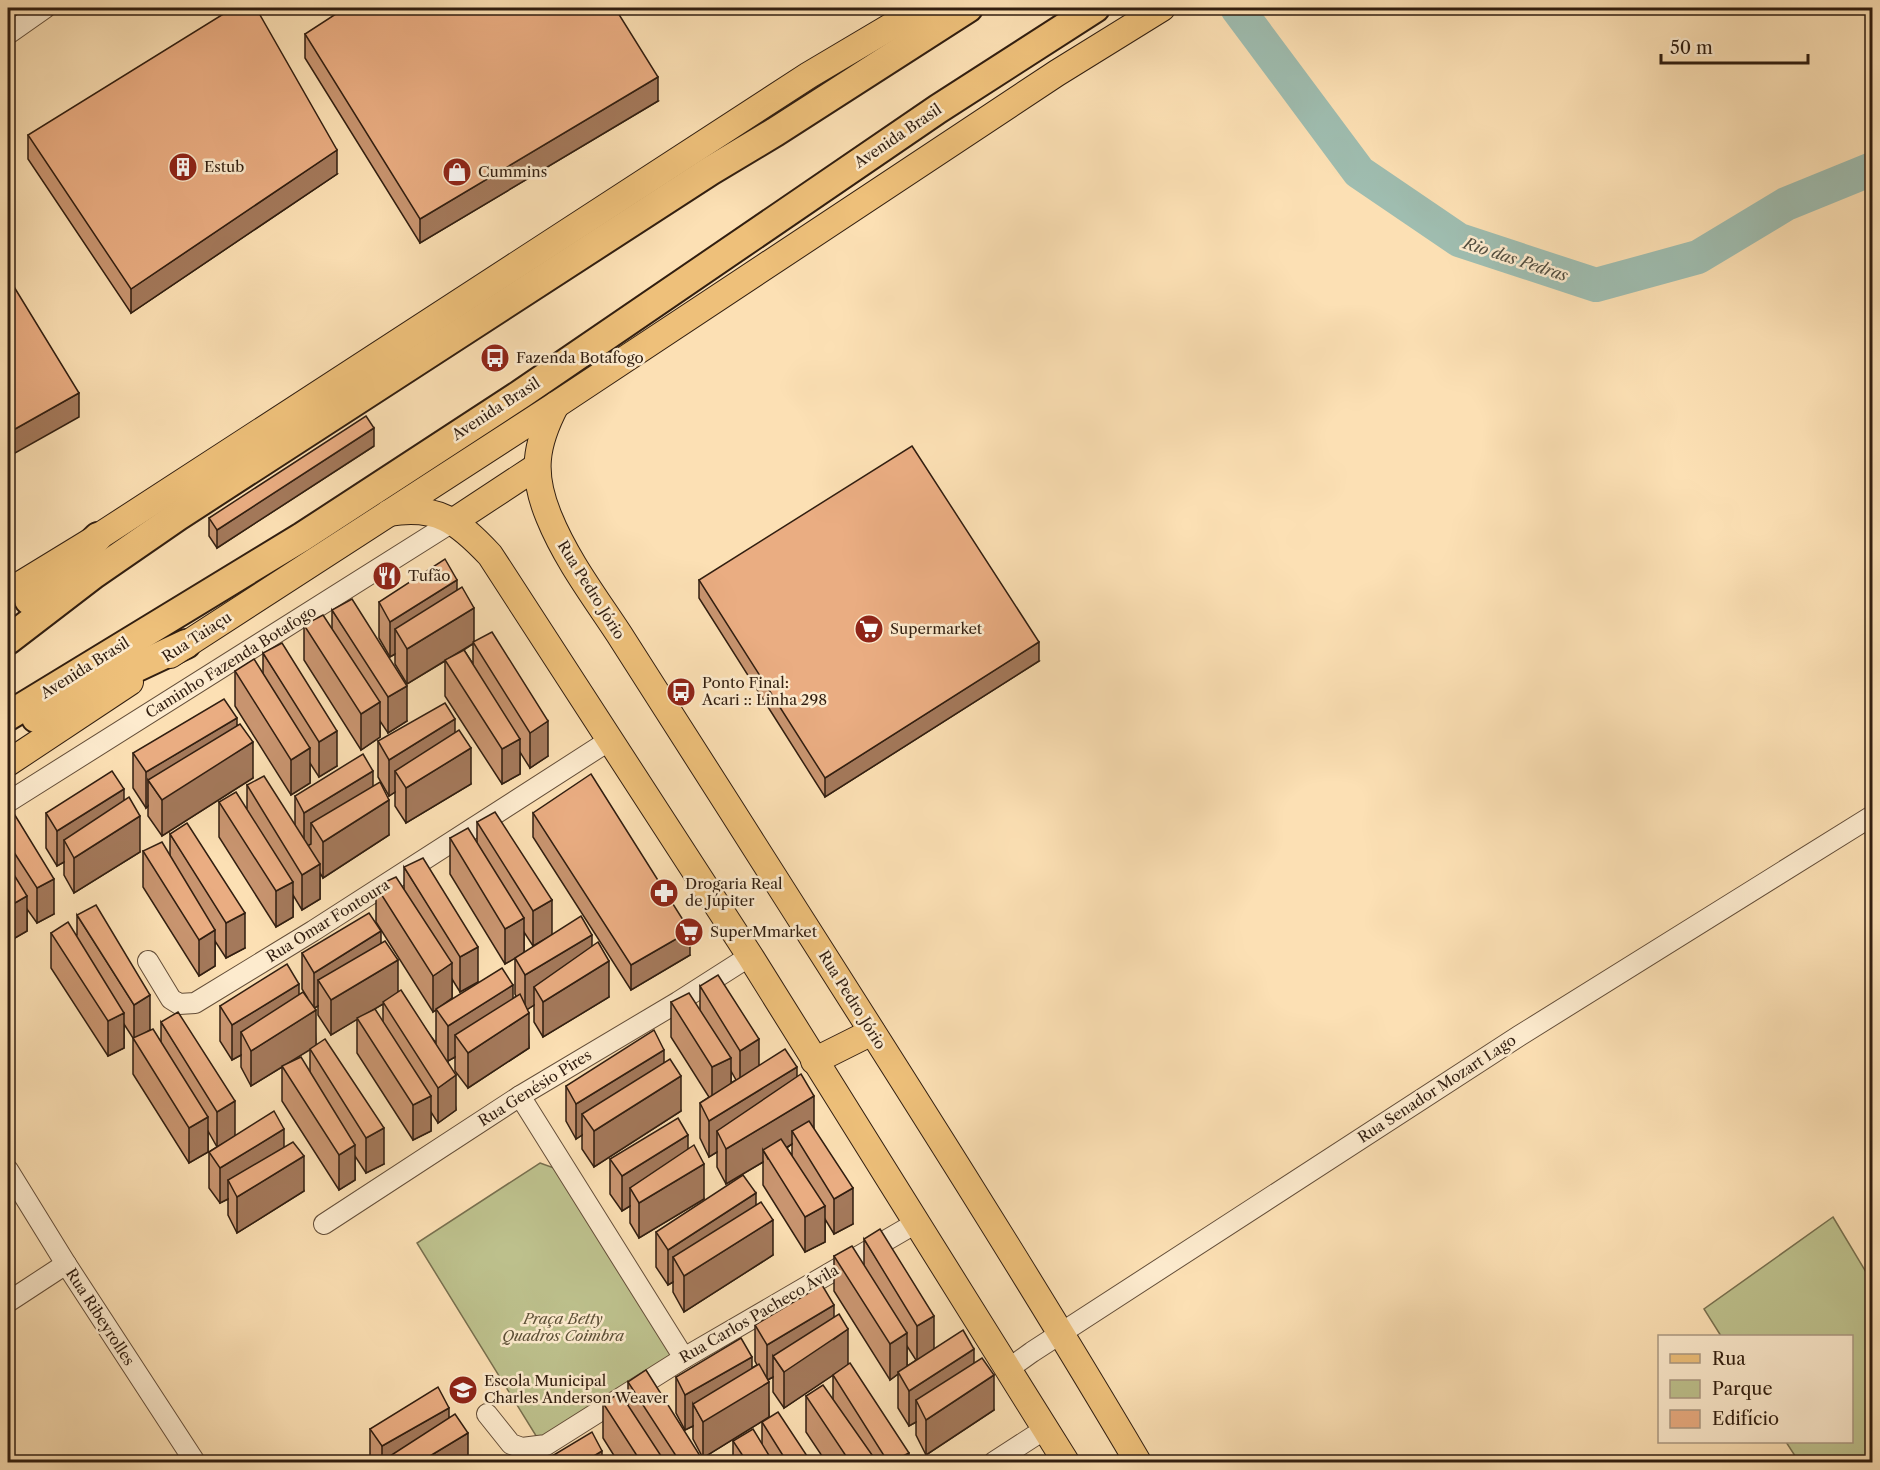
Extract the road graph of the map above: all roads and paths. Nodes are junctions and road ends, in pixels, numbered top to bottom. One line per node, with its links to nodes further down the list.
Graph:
1 (45, 8): 6 (street)
2 (922, 8): 11 (main road)
3 (968, 8): 14 (highway)
4 (1095, 8): 16 (highway, Avenida Brasil)
5 (1162, 8): 7 (main road, Avenida Brasil)
6 (8, 34)
7 (556, 405): 8 (main road, Rua Pedro Jório); 9 (main road, Avenida Brasil)
8 (536, 467): 10 (main road); 24 (main road, Rua Pedro Jório)
9 (389, 513): 10 (main road); 15 (main road, Rua Taiaçu)
10 (454, 521): 18 (main road); 20 (street, Caminho Fazenda Botafogo)
11 (98, 537): 12 (main road); 13 (highway)
12 (8, 592)
13 (8, 617)
14 (8, 640)
15 (186, 644): 17 (highway); 19 (main road, Rua Taiaçu)
16 (8, 716)
17 (8, 734)
18 (610, 740): 22 (main road); 23 (street, Rua Omar Fontoura)
19 (8, 763)
20 (8, 802)
21 (1872, 816): 32 (street, Rua Senador Mozart Lago)
22 (750, 956): 25 (main road); 26 (street, Rua Genésio Pires)
23 (148, 961)
24 (872, 1032): 25 (main road); 32 (main road, Rua Pedro Jório)
25 (814, 1061): 28 (main road)
26 (520, 1096): 29 (street, Rua Genésio Pires); 33 (street)
27 (8, 1170): 30 (street, Rua Ribeyrolles)
28 (916, 1223): 33 (street, Rua Carlos Pacheco Ávila); 34 (main road)
29 (324, 1224)
30 (66, 1264): 31 (street); 37 (street, Rua Ribeyrolles)
31 (8, 1302)
32 (1061, 1333): 34 (street, Rua Senador Mozart Lago); 40 (main road, Rua Pedro Jório)
33 (684, 1358): 35 (street, Rua Carlos Pacheco Ávila)
34 (1007, 1370): 36 (main road)
35 (487, 1414)
36 (1044, 1429): 38 (street); 39 (main road)
37 (188, 1460)
38 (994, 1462)
39 (1066, 1462)
40 (1138, 1462)

